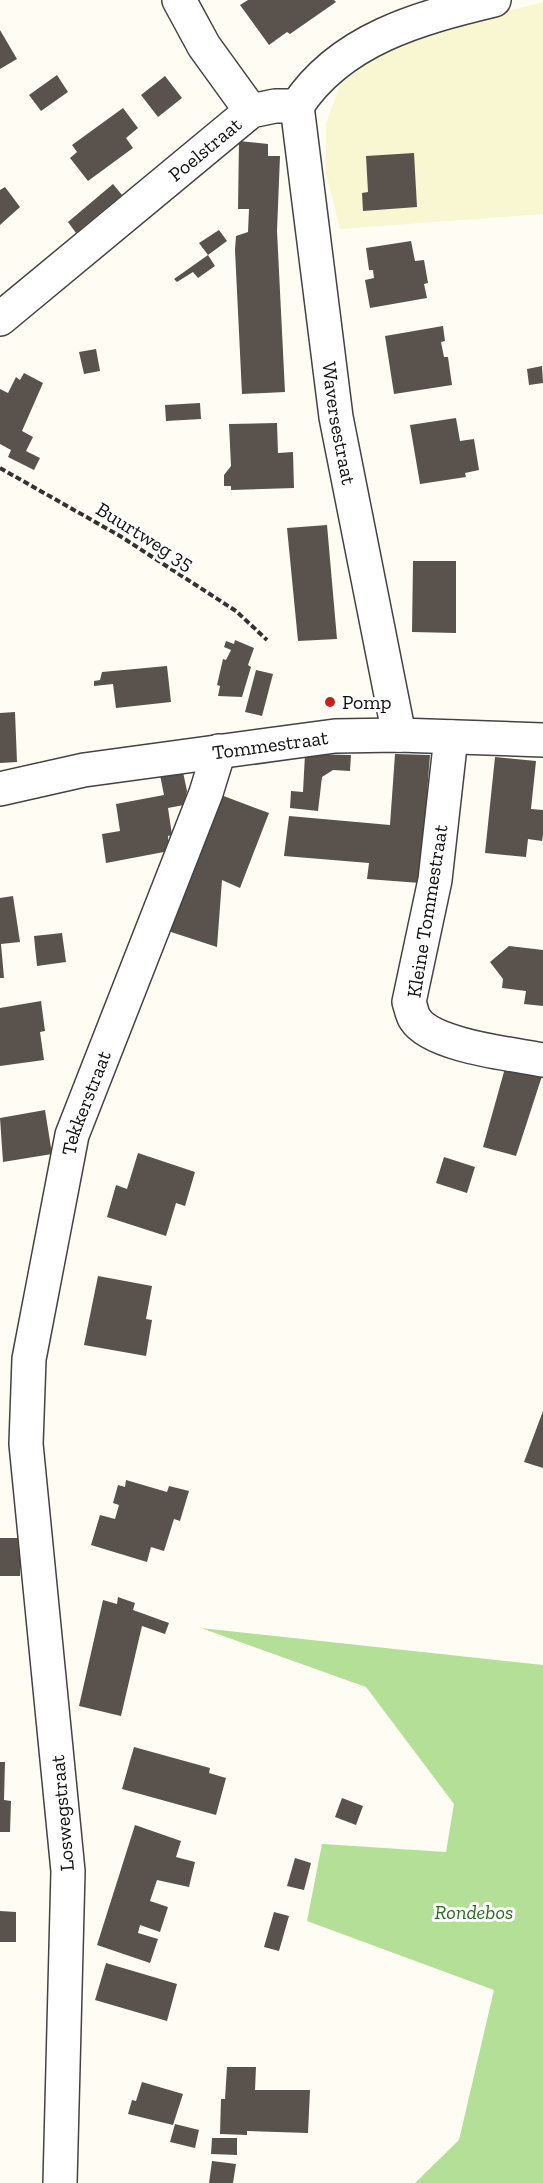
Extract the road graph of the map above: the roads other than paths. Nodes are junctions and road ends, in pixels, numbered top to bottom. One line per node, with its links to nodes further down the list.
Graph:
1 (179, 0): 4 (street)
2 (494, 0): 3 (street)
3 (297, 106): 4 (street, Poelstraat); 6 (street, Waversestraat)
4 (251, 111): 5 (street, Poelstraat)
5 (0, 319)
6 (399, 735): 7 (street, Tommestraat); 9 (street, Tommestraat)
7 (451, 737): 8 (street, Tommestraat); 11 (street, Kleine Tommestraat)
8 (543, 740)
9 (219, 752): 10 (street, Tommestraat); 12 (street, Tekkerstraat)
10 (0, 789)
11 (543, 1060)
12 (13, 1450): 13 (street, Loswegstraat)
13 (60, 2183)

